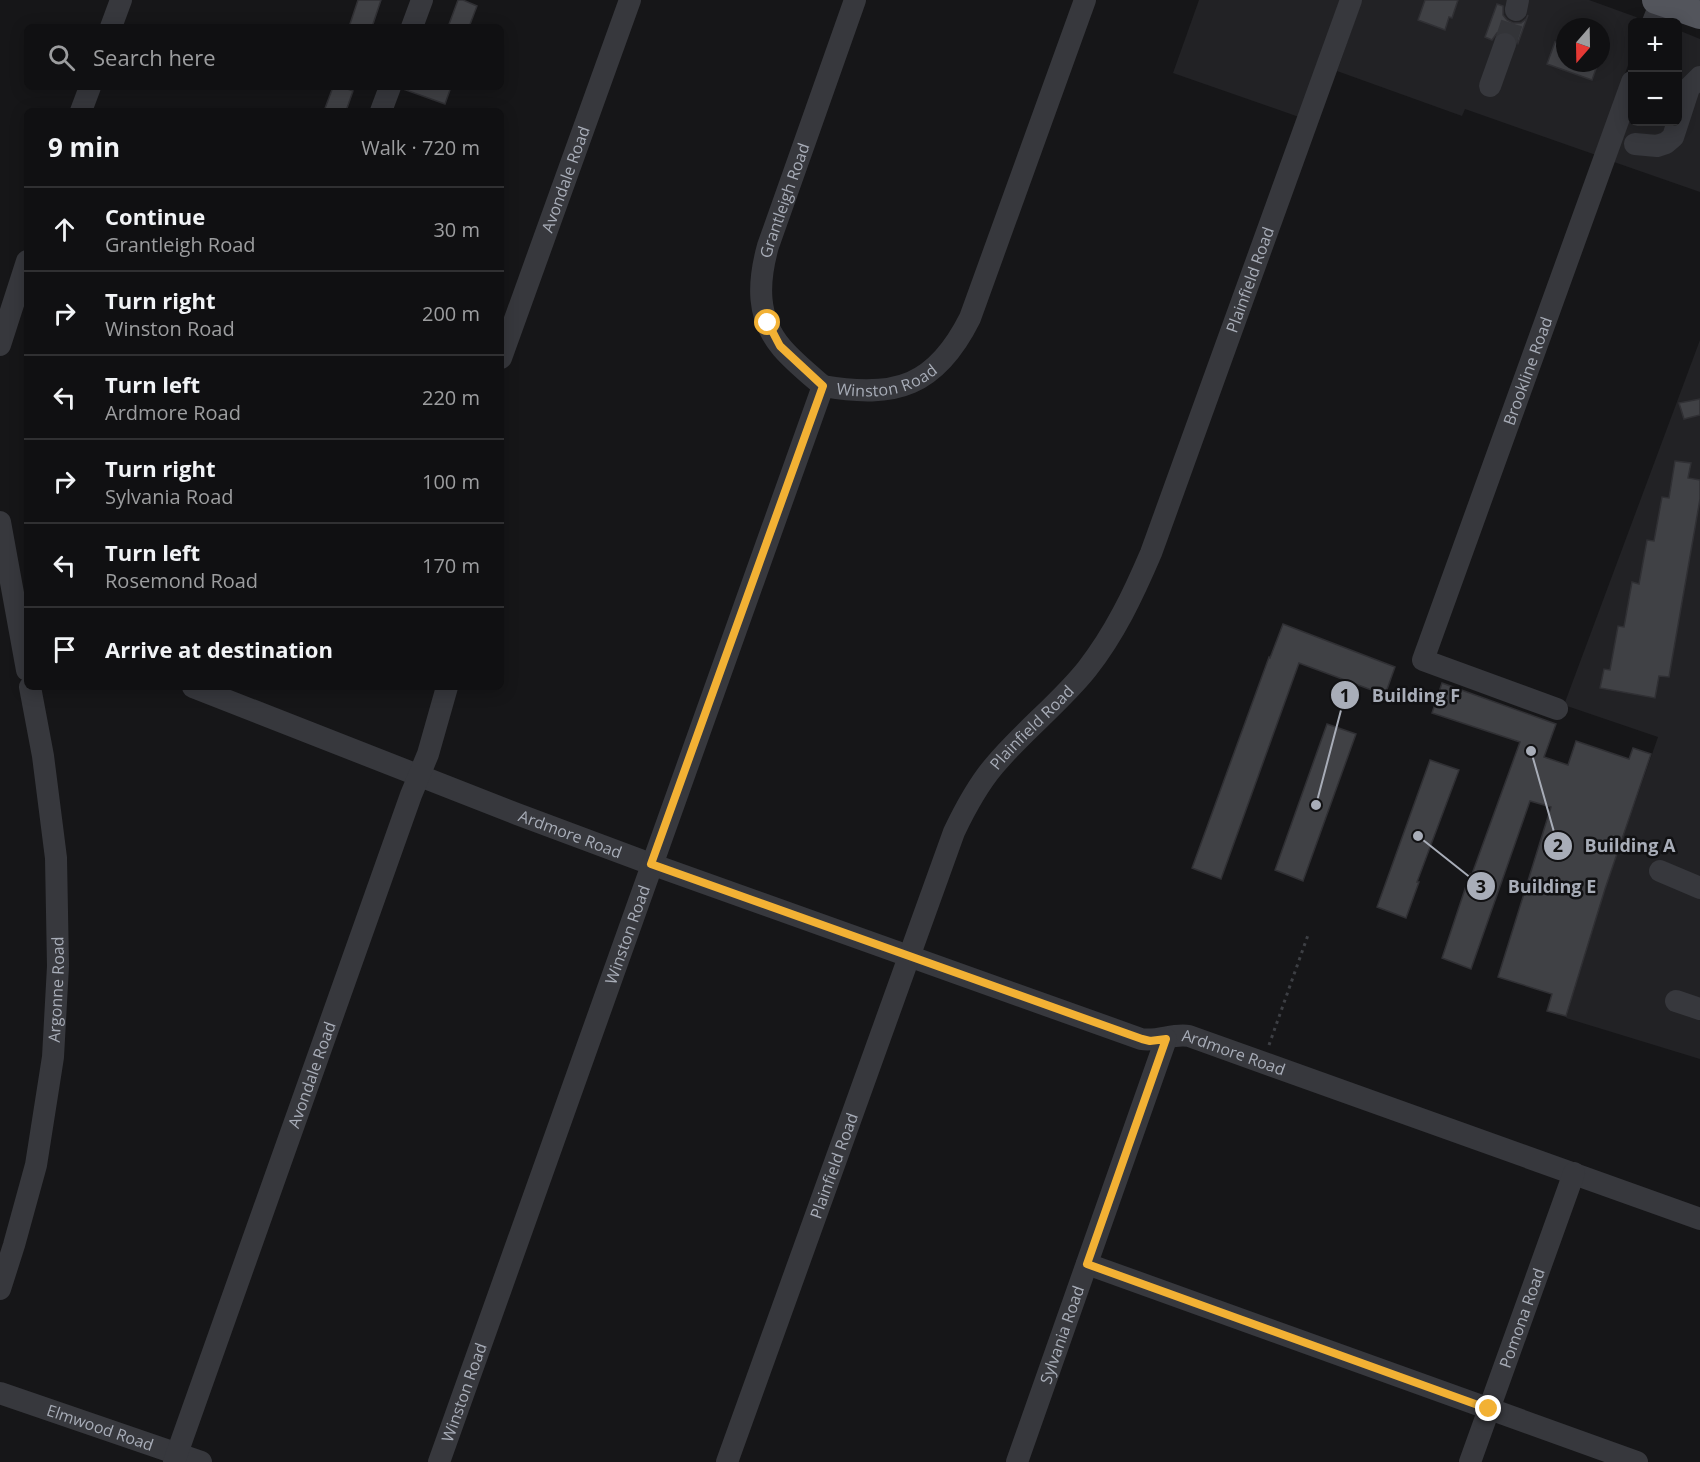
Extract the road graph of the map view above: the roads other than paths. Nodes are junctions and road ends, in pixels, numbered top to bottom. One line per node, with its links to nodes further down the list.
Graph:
1 (121, 0): 9 (street)
2 (422, 0): 10 (street)
3 (630, 0): 23 (street, Avondale Road)
4 (855, 0): 24 (street, Grantleigh Road)
5 (1085, 0): 24 (street, Winston Road)
6 (1351, 0): 36 (street, Plainfield Road)
7 (1657, 8): 8 (main road)
8 (1700, 15)
9 (112, 24)
10 (413, 24)
11 (1505, 44): 13 (street)
12 (1700, 77): 19 (street)
13 (1490, 86)
14 (89, 90): 17 (street)
15 (389, 90): 18 (street)
16 (1628, 93): 31 (street, Brookline Road)
17 (82, 108)
18 (382, 108)
19 (1635, 144)
20 (24, 280): 21 (street)
21 (21, 300): 22 (street)
22 (0, 345)
23 (504, 350)
24 (823, 386): 33 (street, Winston Road)
25 (0, 522): 26 (street)
26 (15, 618): 27 (street)
27 (24, 657)
28 (31, 690): 43 (street, Argonne Road)
29 (201, 690): 32 (street, Ardmore Road)
30 (446, 690): 32 (street, Avondale Road)
31 (1557, 710)
32 (419, 775): 33 (street, Ardmore Road); 46 (street, Avondale Road)
33 (651, 864): 36 (street, Ardmore Road); 48 (street, Winston Road)
34 (1660, 871): 35 (street)
35 (1700, 888)
36 (908, 957): 39 (street, Ardmore Road); 49 (street, Plainfield Road)
37 (1676, 1001): 38 (street)
38 (1700, 1009)
39 (1166, 1039): 40 (street, Ardmore Road); 42 (street, Sylvania Road)
40 (1574, 1173): 41 (street, Ardmore Road); 45 (street, Pomona Road)
41 (1700, 1219)
42 (1087, 1264): 45 (street); 50 (street, Sylvania Road)
43 (0, 1289)
44 (0, 1392): 46 (street, Elmwood Road)
45 (1489, 1409): 51 (street, Pomona Road); 52 (street)
46 (175, 1458): 47 (street, Elmwood Road)
47 (201, 1462)
48 (439, 1462)
49 (728, 1462)
50 (1017, 1462)
51 (1470, 1462)
52 (1637, 1462)

